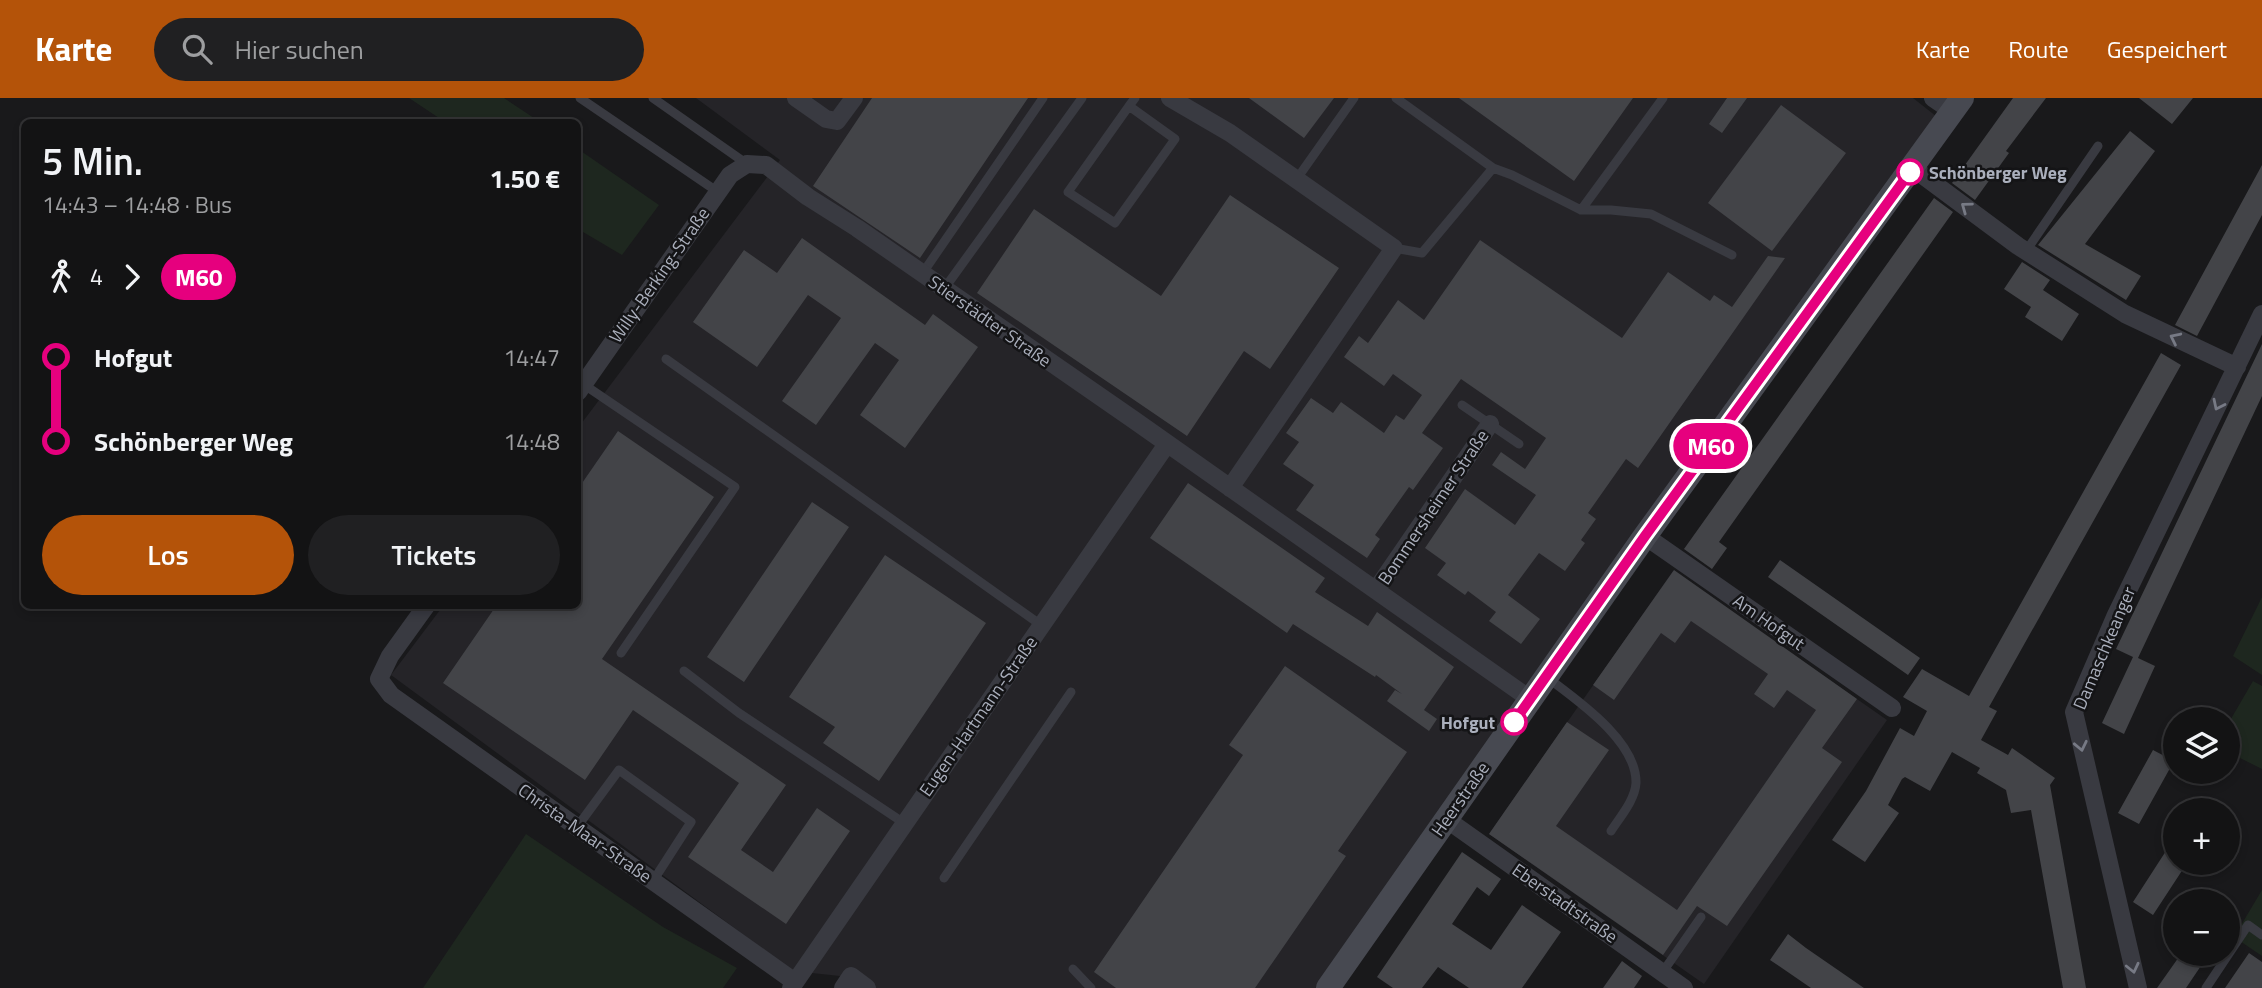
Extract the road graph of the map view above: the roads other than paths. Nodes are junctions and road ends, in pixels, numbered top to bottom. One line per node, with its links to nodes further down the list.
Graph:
1 (580, 98): 18 (lane)
2 (653, 98): 14 (lane)
3 (796, 98): 4 (street)
4 (854, 98)
5 (1043, 98): 23 (lane)
6 (1082, 98): 24 (lane)
7 (1170, 98): 17 (street)
8 (1354, 98): 17 (lane)
9 (1396, 98): 15 (lane)
10 (1663, 98): 19 (lane)
11 (1132, 102): 11 (lane)
12 (1949, 102): 16 (main road, Heerstraße)
13 (2098, 146): 21 (lane)
14 (747, 164): 18 (street, Willy-Berking-Straße); 23 (street, Stierstädter Straße)
15 (1493, 168): 19 (lane); 20 (lane)
16 (1913, 169): 21 (street, one-way to 16); 35 (main road, Heerstraße)
17 (1296, 180): 20 (street)
18 (718, 192): 28 (street, Willy-Berking-Straße)
19 (1581, 210): 22 (lane)
20 (1394, 248): 34 (street)
21 (2022, 248): 27 (street, one-way to 21)
22 (1732, 255)
23 (922, 274): 24 (street, Stierstädter Straße)
24 (944, 289): 32 (street, Stierstädter Straße)
25 (2262, 313): 27 (street, Damaschkeanger)
26 (666, 359): 38 (lane)
27 (2237, 367): 60 (street, Damaschkeanger, one-way to 60)
28 (581, 387)
29 (581, 389): 39 (lane)
30 (1462, 405): 31 (lane)
31 (1490, 424): 33 (lane); 36 (street, Bommersheimer Straße)
32 (1167, 444): 34 (street, Stierstädter Straße); 38 (street, Eugen-Hartmann-Straße)
33 (1519, 444)
34 (1230, 488): 36 (street, Stierstädter Straße)
35 (1645, 536): 41 (main road, Heerstraße); 44 (street, Am Hofgut)
36 (1376, 590): 43 (street, Stierstädter Straße)
37 (424, 609): 47 (street, Christa-Maar-Straße)
38 (1041, 625): 46 (street, Eugen-Hartmann-Straße)
39 (621, 653)
40 (684, 671): 46 (lane)
41 (1546, 676): 43 (main road, Heerstraße); 48 (lane)
42 (1072, 692): 49 (lane)
43 (1530, 699): 45 (main road, Heerstraße)
44 (1892, 708)
45 (1446, 819): 54 (street, Eberstadtstraße); 59 (main road, Heerstraße)
46 (904, 823): 55 (street, Eugen-Hartmann-Straße)
47 (577, 827): 50 (street, Christa-Maar-Straße); 50 (lane)
48 (1611, 831)
49 (944, 878)
50 (653, 881): 55 (street, Christa-Maar-Straße)
51 (1701, 917): 54 (lane)
52 (2262, 935): 61 (lane)
53 (1073, 969): 58 (lane)
54 (1671, 982)
55 (793, 985)
56 (843, 988): 57 (street)
57 (867, 988)
58 (1091, 988)
59 (1328, 988)
60 (2138, 988)
61 (2206, 988)

